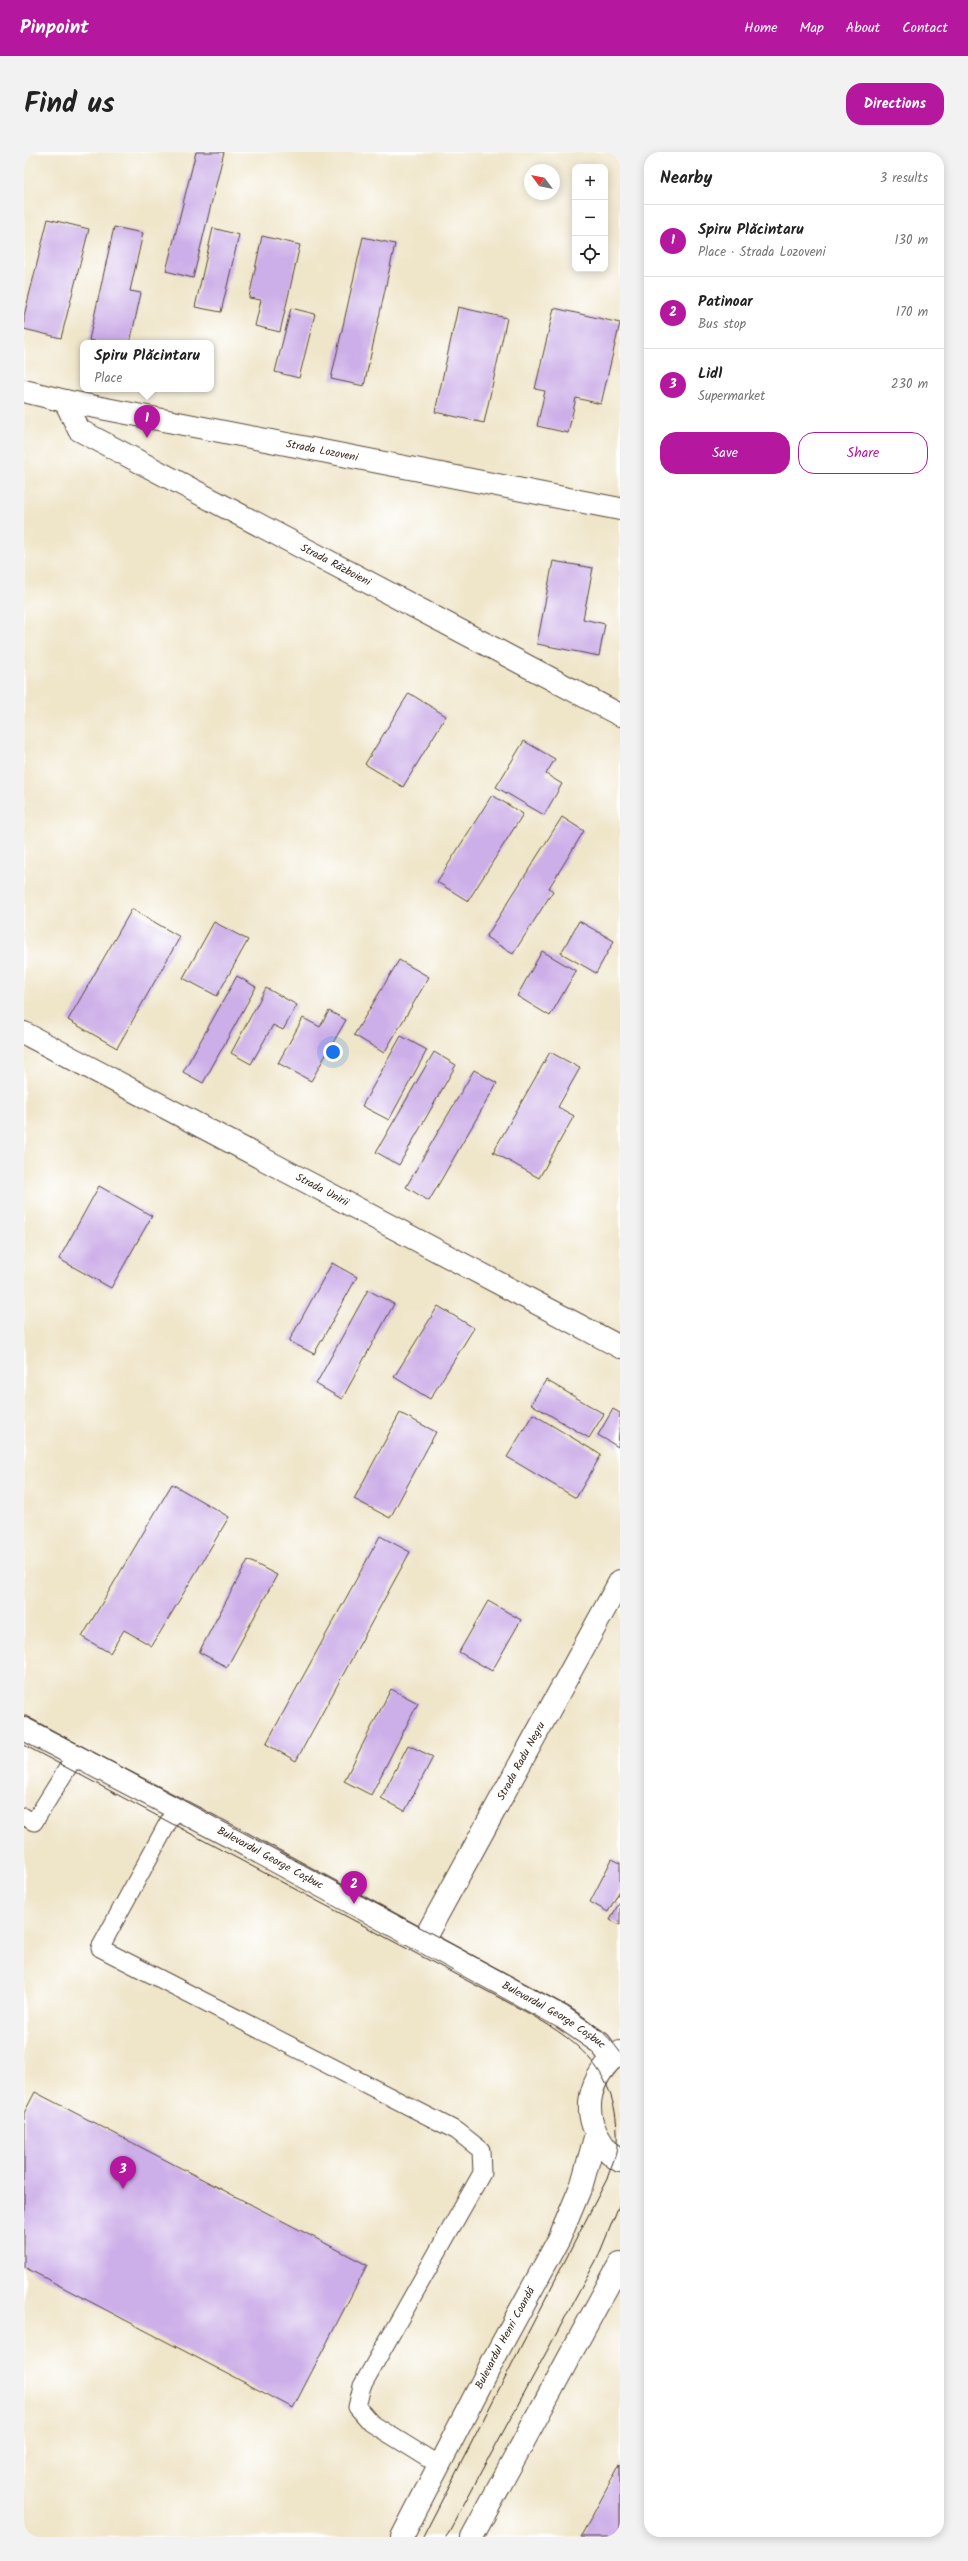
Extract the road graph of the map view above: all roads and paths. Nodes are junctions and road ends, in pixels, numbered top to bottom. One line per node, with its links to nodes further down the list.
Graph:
1 (24, 391): 2 (street, Strada Lozoveni)
2 (65, 401): 3 (street, Strada Lozoveni); 4 (street, Strada Războieni)
3 (620, 509)
4 (620, 715)
5 (24, 1033): 6 (street, Strada Unirii)
6 (620, 1347)
7 (620, 1581): 12 (street, Strada Radu Negru)
8 (24, 1729): 9 (street, Bulevardul George Coșbuc)
9 (75, 1756): 10 (street, Bulevardul George Coșbuc); 11 (lane)
10 (176, 1808): 12 (street, Bulevardul George Coșbuc); 17 (lane)
11 (27, 1822)
12 (423, 1941): 13 (street, Bulevardul George Coșbuc)
13 (616, 2055): 14 (street)
14 (596, 2134): 15 (street); 17 (street, Bulevardul Henri Coandă)
15 (620, 2161)
16 (620, 2263): 19 (street)
17 (439, 2465): 18 (street, Bulevardul Henri Coandă)
18 (402, 2537)
19 (472, 2537)

